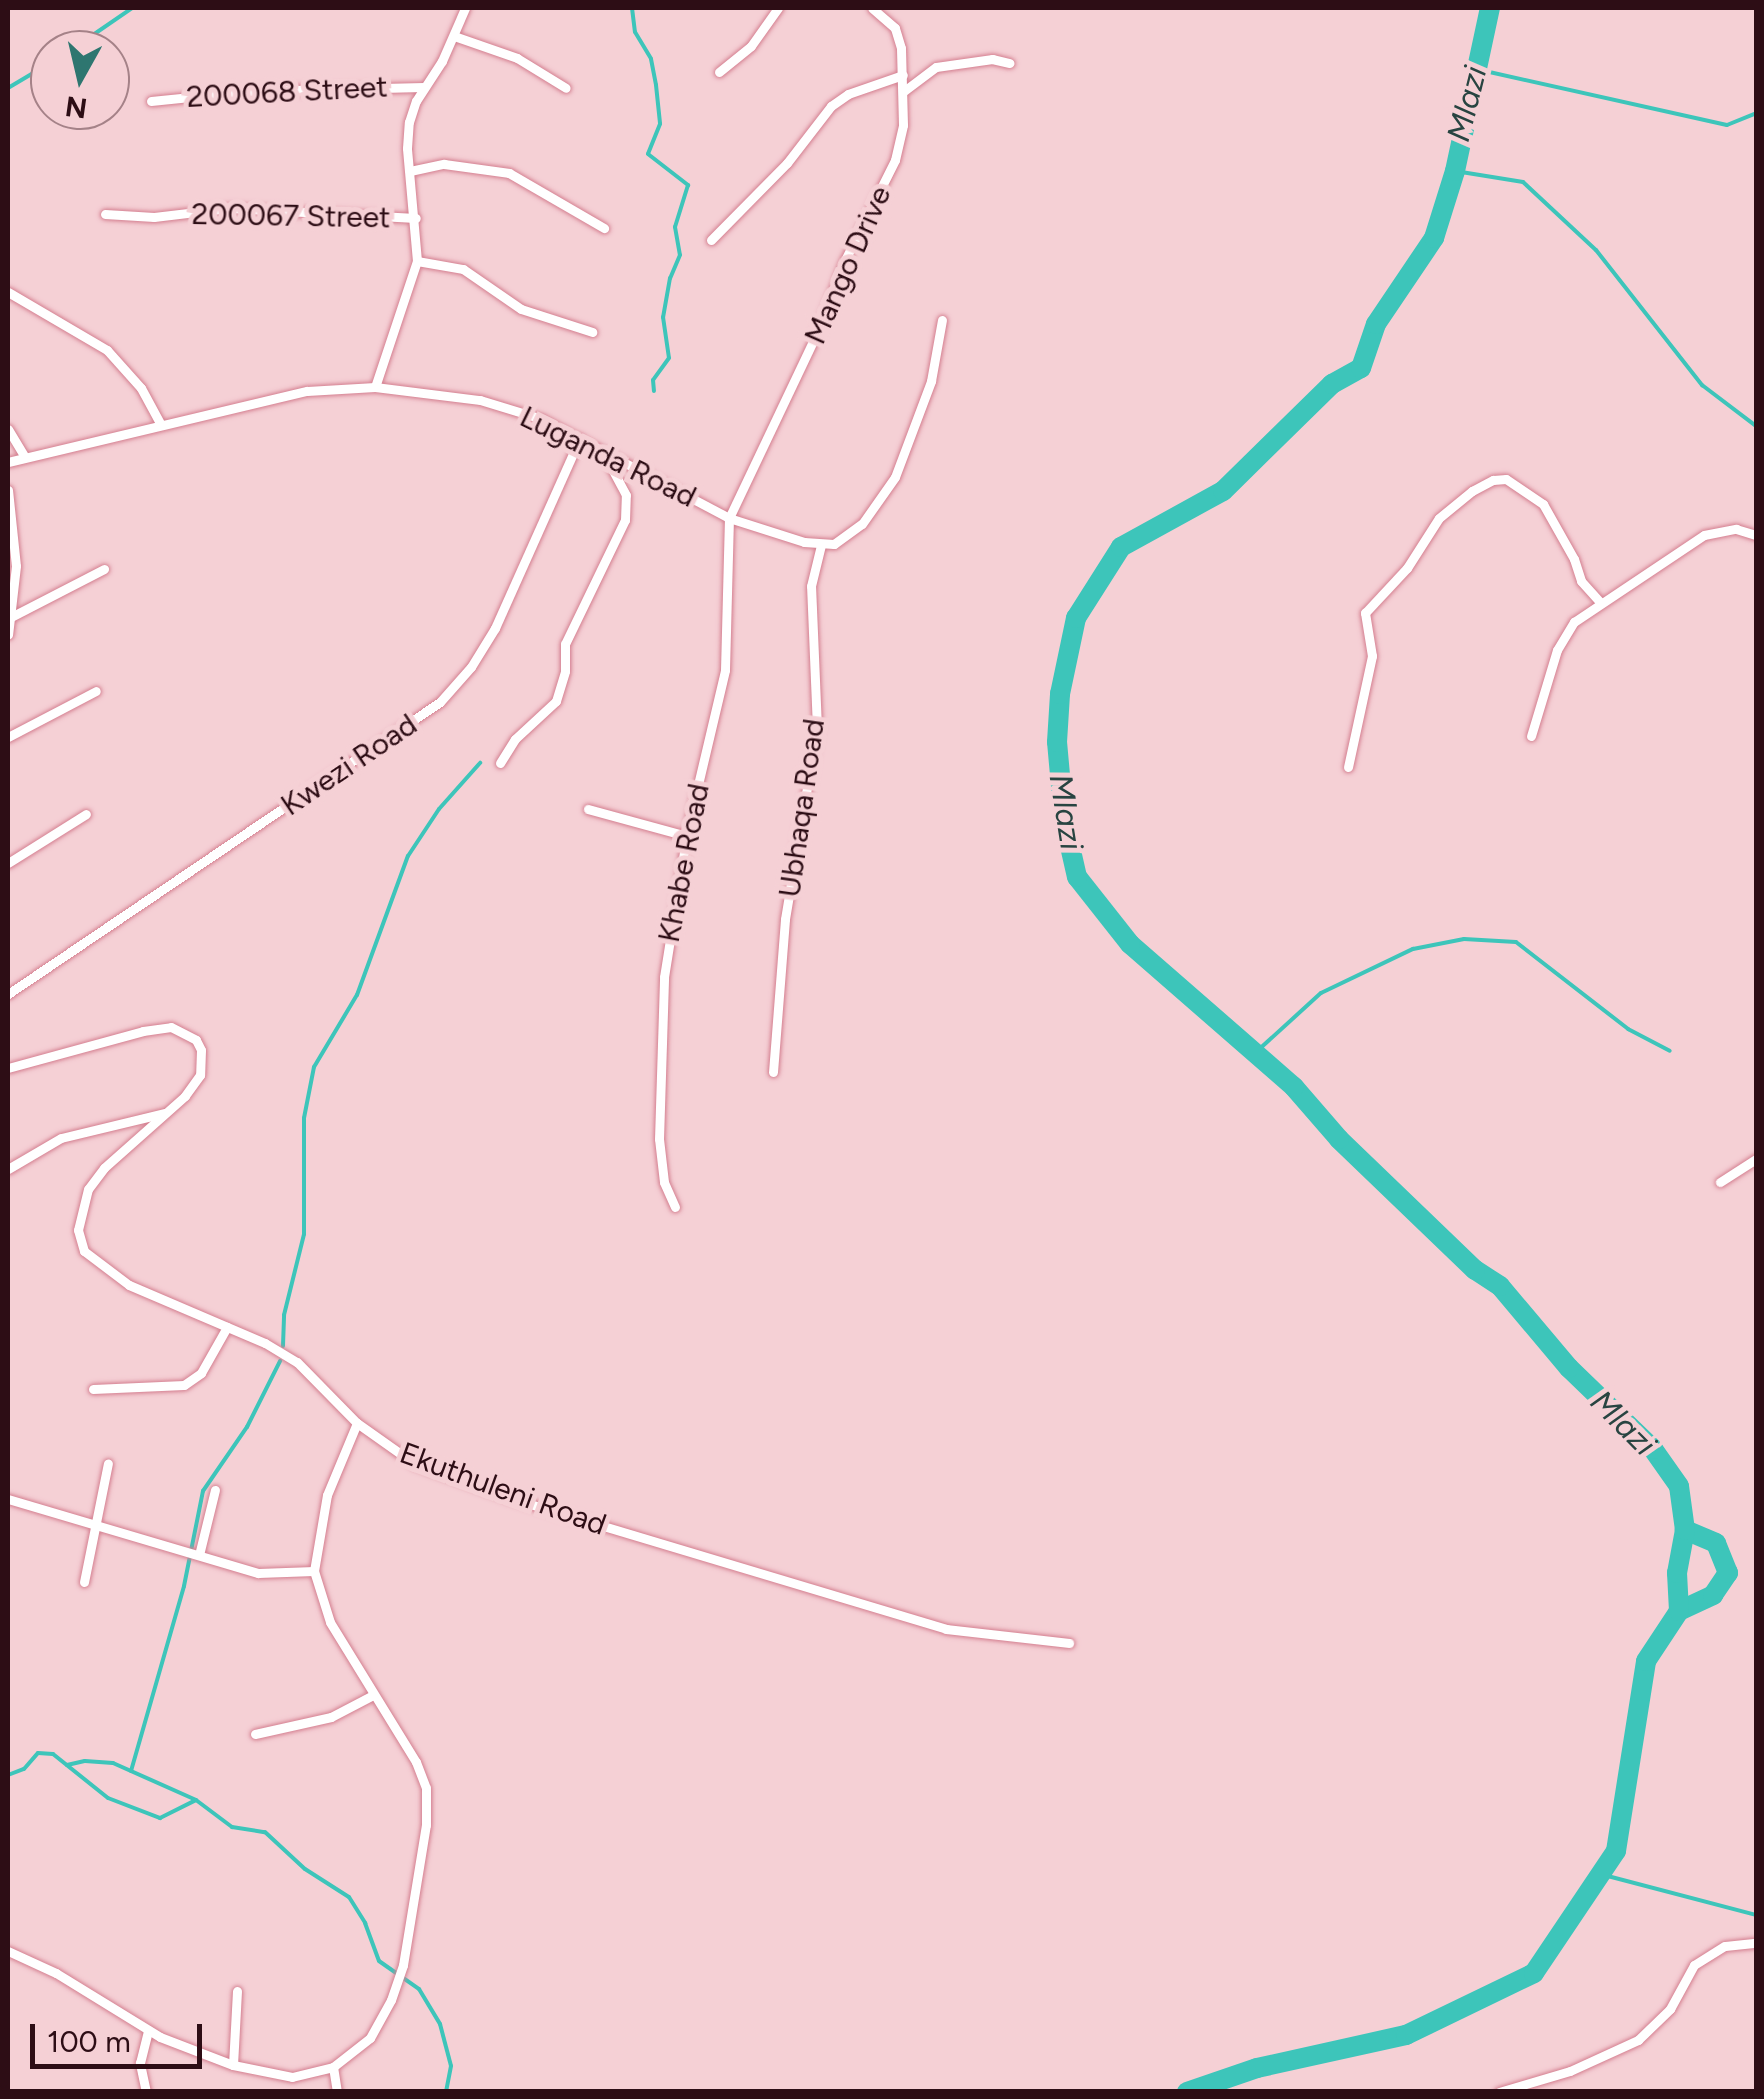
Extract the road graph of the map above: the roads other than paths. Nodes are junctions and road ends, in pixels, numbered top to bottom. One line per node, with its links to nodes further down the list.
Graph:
1 (465, 8): 4 (street)
2 (778, 8): 6 (street)
3 (872, 8): 7 (street, Mango Drive)
4 (454, 36): 8 (street); 9 (street)
5 (1010, 64): 10 (street)
6 (719, 72)
7 (903, 75): 10 (street, Mango Drive); 16 (street)
8 (424, 87): 11 (street, 200068 Street); 12 (street)
9 (566, 88)
10 (904, 91): 29 (street, Mango Drive)
11 (151, 101)
12 (410, 171): 14 (street); 15 (street)
13 (106, 214): 14 (street, 200067 Street)
14 (416, 218): 17 (street)
15 (604, 228)
16 (710, 240)
17 (417, 261): 20 (street); 21 (street)
18 (8, 292): 22 (street)
19 (942, 320): 31 (street)
20 (592, 332)
21 (375, 387): 22 (street, Luganda Road); 24 (street, Luganda Road)
22 (161, 425): 26 (street, Luganda Road)
23 (8, 429): 26 (street)
24 (580, 438): 25 (street, Luganda Road); 46 (street, Kwezi Road)
25 (604, 452): 29 (street, Luganda Road); 40 (street)
26 (26, 457): 27 (street, Luganda Road)
27 (8, 462)
28 (8, 490): 33 (street)
29 (729, 518): 31 (street, Luganda Road); 44 (street, Khabe Road)
30 (1756, 536): 34 (street)
31 (820, 545): 48 (street, Ubhaqa Road)
32 (104, 569): 35 (street)
33 (11, 588): 35 (street)
34 (1600, 602): 38 (street); 41 (street)
35 (9, 618): 36 (street)
36 (8, 634)
37 (96, 691): 39 (street)
38 (1531, 736)
39 (8, 737)
40 (500, 763)
41 (1348, 767)
42 (588, 808): 44 (street)
43 (86, 814): 45 (street)
44 (687, 836): 53 (street, Khabe Road)
45 (8, 863)
46 (8, 994)
47 (8, 1068): 49 (street, Ekuthuleni Road)
48 (773, 1072)
49 (167, 1112): 51 (street); 54 (street, Ekuthuleni Road)
50 (1756, 1159): 52 (street)
51 (8, 1169)
52 (1720, 1182)
53 (675, 1207)
54 (227, 1327): 55 (street); 56 (street, Ekuthuleni Road)
55 (93, 1389)
56 (357, 1422): 62 (street); 64 (street, Ekuthuleni Road)
57 (108, 1463): 60 (street)
58 (215, 1490): 61 (street)
59 (8, 1499): 60 (street)
60 (95, 1522): 61 (street); 63 (street)
61 (199, 1555): 62 (street)
62 (314, 1571): 65 (street)
63 (84, 1582)
64 (1068, 1643)
65 (373, 1695): 66 (street); 72 (street)
66 (254, 1734)
67 (1756, 1943): 75 (street)
68 (8, 1951): 70 (street)
69 (237, 1991): 71 (street)
70 (148, 2030): 71 (street); 73 (street)
71 (233, 2065): 72 (street)
72 (333, 2067): 74 (street)
73 (146, 2092)
74 (337, 2092)
75 (1499, 2092)

